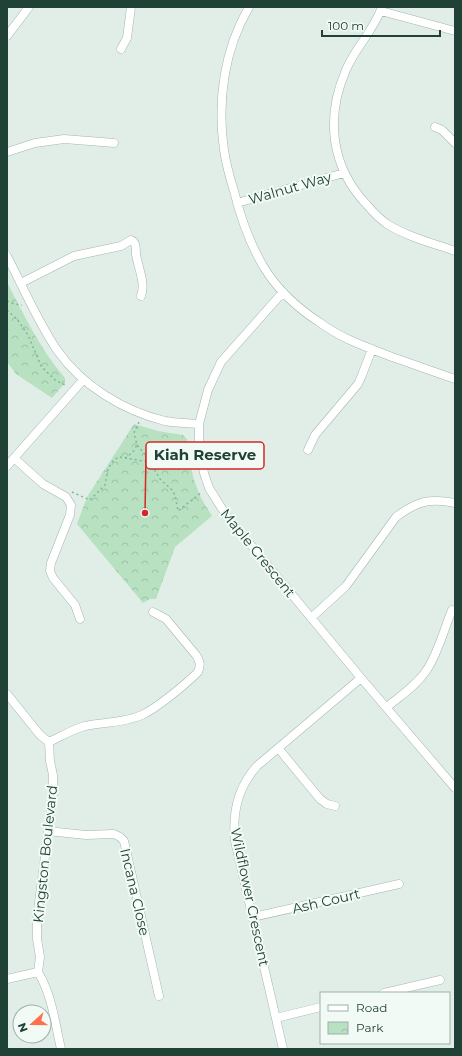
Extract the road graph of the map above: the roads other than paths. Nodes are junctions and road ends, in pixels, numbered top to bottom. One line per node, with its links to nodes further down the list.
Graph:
1 (29, 7): 6 (street)
2 (131, 7): 7 (street)
3 (249, 7): 13 (street)
4 (381, 9): 5 (street); 12 (street)
5 (455, 31)
6 (7, 36)
7 (121, 49)
8 (435, 127): 10 (street)
9 (114, 143): 11 (street)
10 (455, 143)
11 (7, 152)
12 (344, 173): 13 (street, Walnut Way); 14 (street)
13 (237, 203): 17 (street)
14 (455, 251)
15 (7, 256): 16 (street)
16 (21, 283): 18 (street); 21 (street)
17 (283, 292): 19 (street); 22 (street, Maple Crescent)
18 (141, 296)
19 (372, 349): 20 (street); 23 (street)
20 (455, 379)
21 (83, 380): 22 (street); 24 (street)
22 (199, 424): 29 (street, Maple Crescent)
23 (308, 450)
24 (14, 458): 25 (street); 30 (street)
25 (7, 466)
26 (455, 503): 29 (street)
27 (452, 610): 33 (street)
28 (153, 612): 34 (street)
29 (311, 618): 31 (street, Maple Crescent)
30 (80, 619)
31 (360, 678): 33 (street, Maple Crescent); 35 (street, Wildflower Crescent)
32 (7, 694): 34 (street)
33 (386, 707): 36 (street, Maple Crescent)
34 (49, 742): 38 (street, Kingston Boulevard)
35 (278, 748): 37 (street); 40 (street, Wildflower Crescent)
36 (455, 788)
37 (335, 806)
38 (48, 831): 41 (street, Kingston Boulevard); 45 (street, Incana Close)
39 (399, 884): 40 (street, Ash Court)
40 (253, 917): 47 (street, Wildflower Crescent)
41 (38, 972): 42 (street); 48 (street)
42 (7, 979)
43 (440, 980): 44 (street)
44 (388, 992)
45 (159, 996)
46 (320, 1007): 47 (street)
47 (276, 1018): 49 (street, Wildflower Crescent)
48 (61, 1049)
49 (283, 1049)

